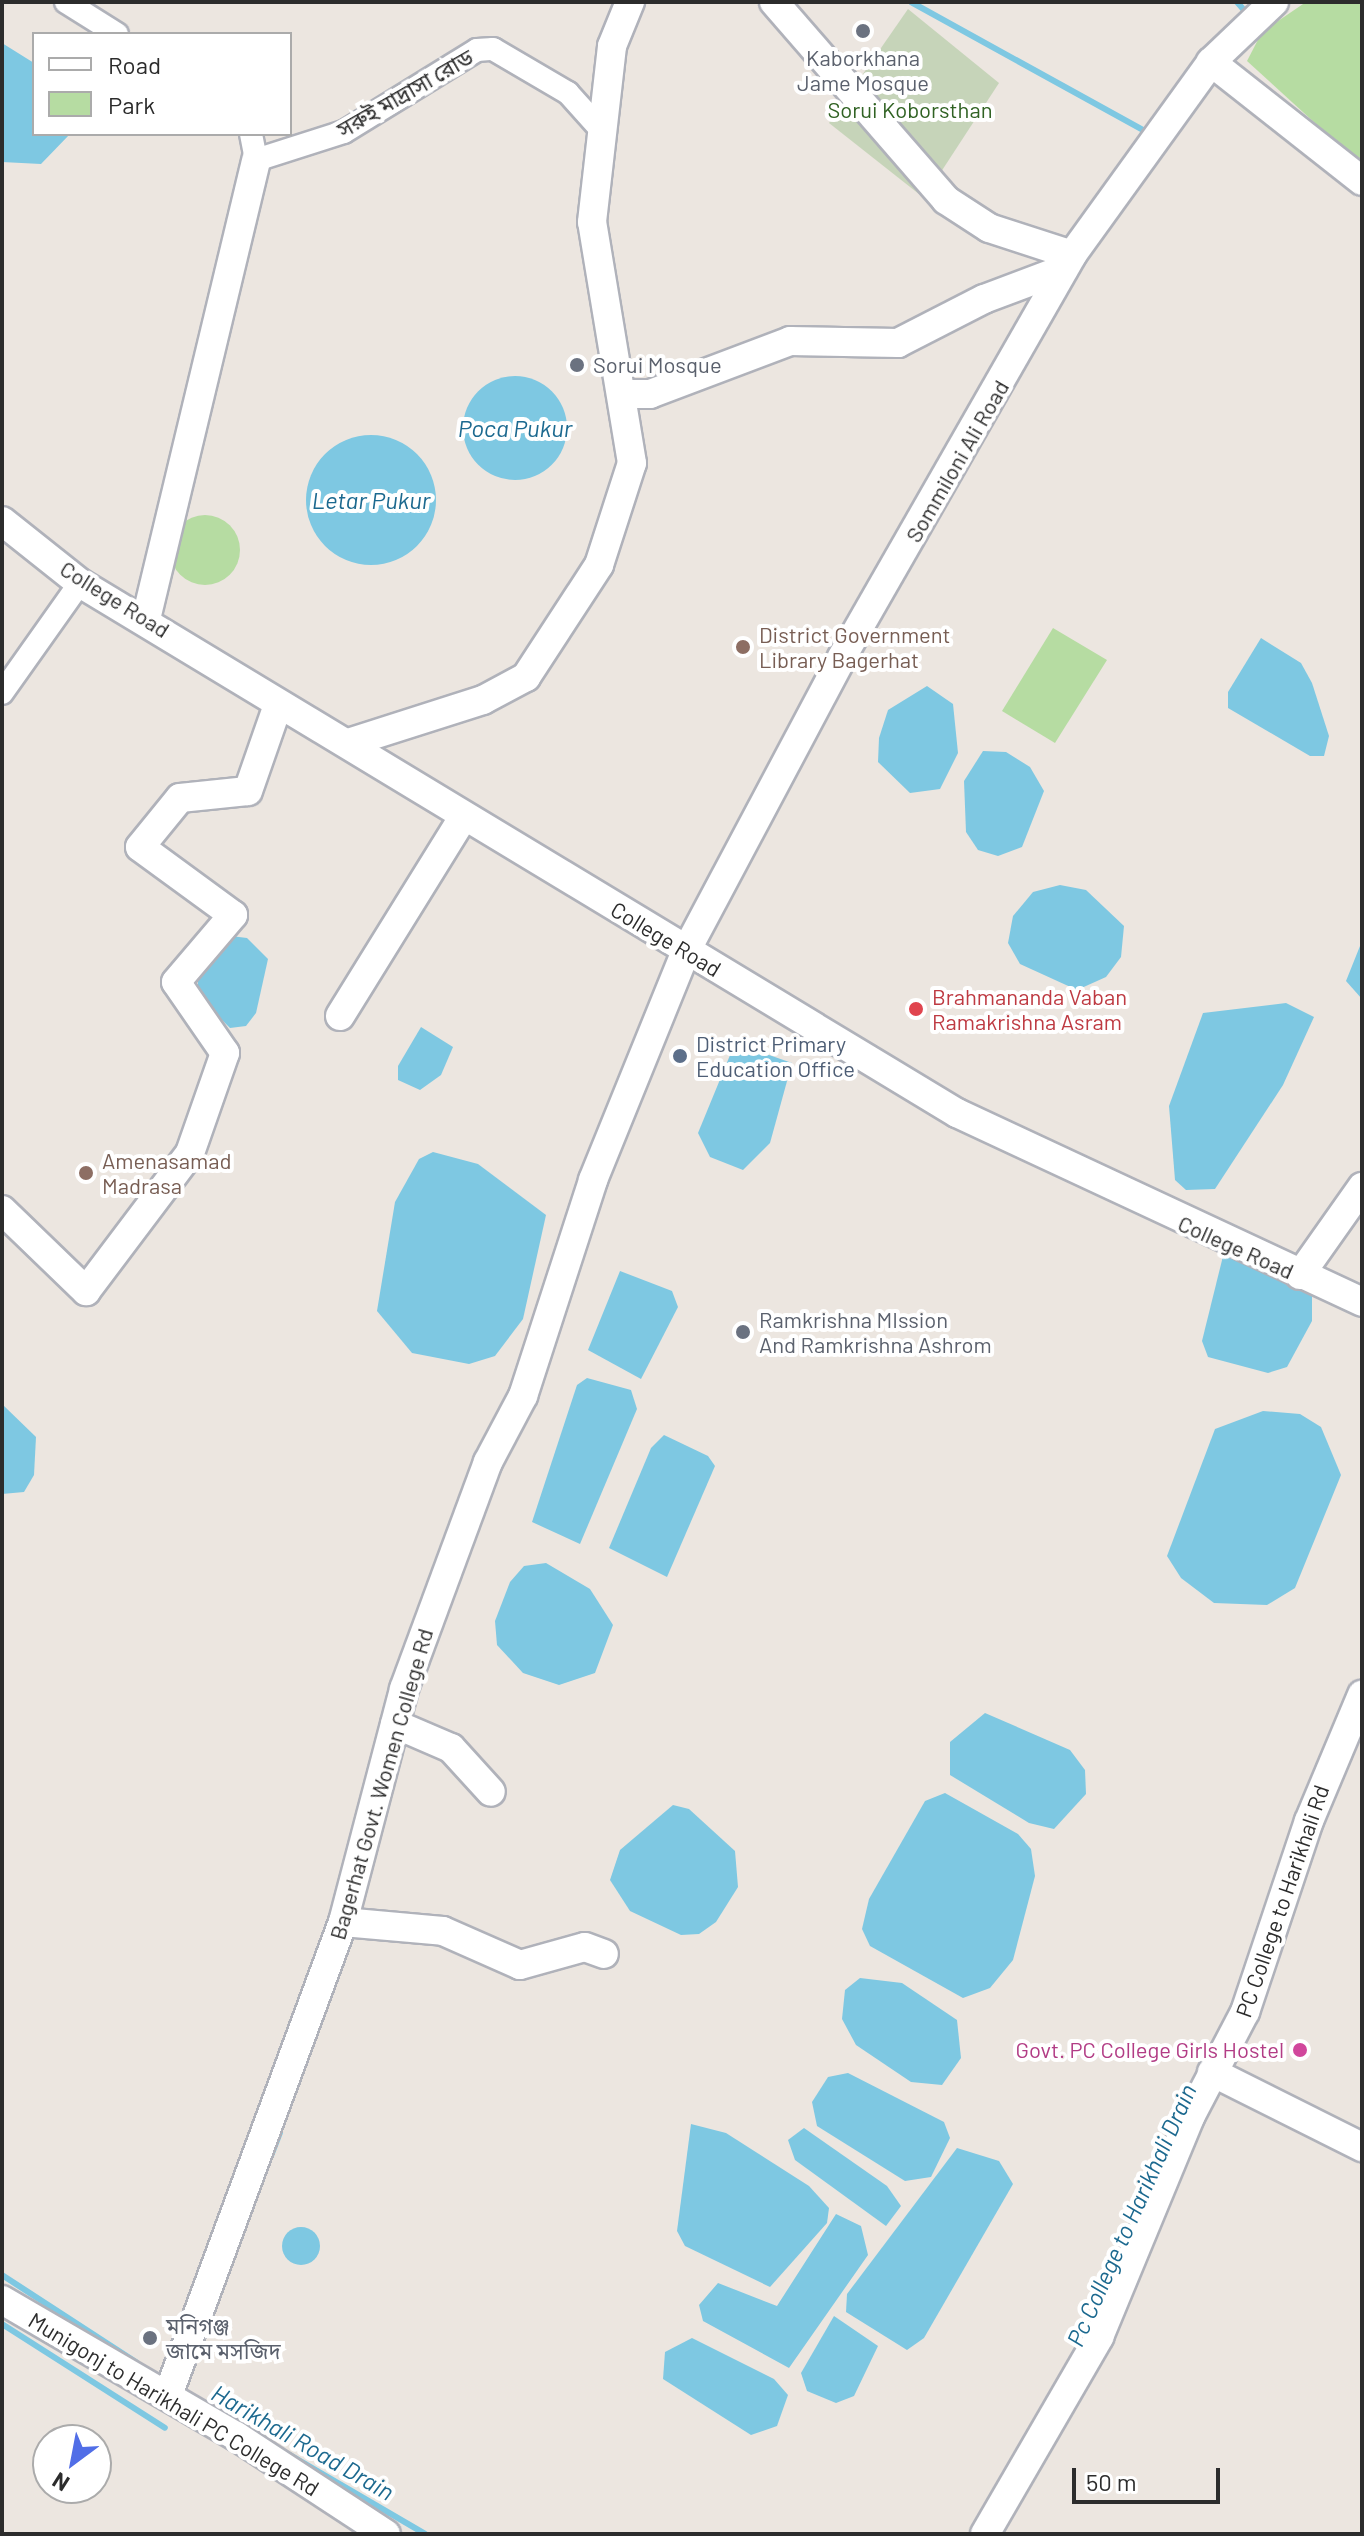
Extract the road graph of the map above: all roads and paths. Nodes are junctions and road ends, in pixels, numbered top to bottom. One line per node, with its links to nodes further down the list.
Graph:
1 (66, 2): 5 (street)
2 (630, 2): 7 (street)
3 (774, 2): 10 (street)
4 (1256, 7): 6 (street, Sommiloni Ali Road)
5 (114, 32)
6 (1211, 62): 9 (street); 10 (street, Sommiloni Ali Road)
7 (603, 132): 8 (street, সরুই মাদ্রাসা রোড); 11 (street)
8 (254, 147): 14 (street)
9 (1362, 181)
10 (1068, 262): 11 (street); 19 (street, Sommiloni Ali Road)
11 (622, 394): 17 (street)
12 (2, 521): 13 (street, College Road)
13 (80, 583): 14 (street, College Road); 15 (street)
14 (146, 619): 16 (street, College Road)
15 (2, 693)
16 (278, 705): 17 (street, College Road); 22 (street)
17 (348, 743): 18 (street, College Road)
18 (463, 818): 19 (street, College Road); 20 (street)
19 (686, 951): 23 (street, College Road); 26 (street, Bagerhat Govt. Women College Rd)
20 (340, 1016)
21 (1362, 1187): 23 (street)
22 (2, 1210)
23 (1300, 1275): 24 (street, College Road)
24 (1362, 1302)
25 (1362, 1695): 30 (street, PC College to Harikhali Rd)
26 (395, 1724): 27 (street); 28 (street, Bagerhat Govt. Women College Rd)
27 (491, 1792)
28 (343, 1922): 29 (street); 33 (street, Bagerhat Govt. Women College Rd)
29 (604, 1954)
30 (1212, 2072): 31 (street); 35 (street, PC College to Harikhali Rd)
31 (1362, 2147)
32 (2, 2300): 33 (street, Munigonj to Harikhali PC College Rd)
33 (168, 2395): 34 (street, Munigonj to Harikhali PC College Rd)
34 (386, 2534)
35 (985, 2534)

